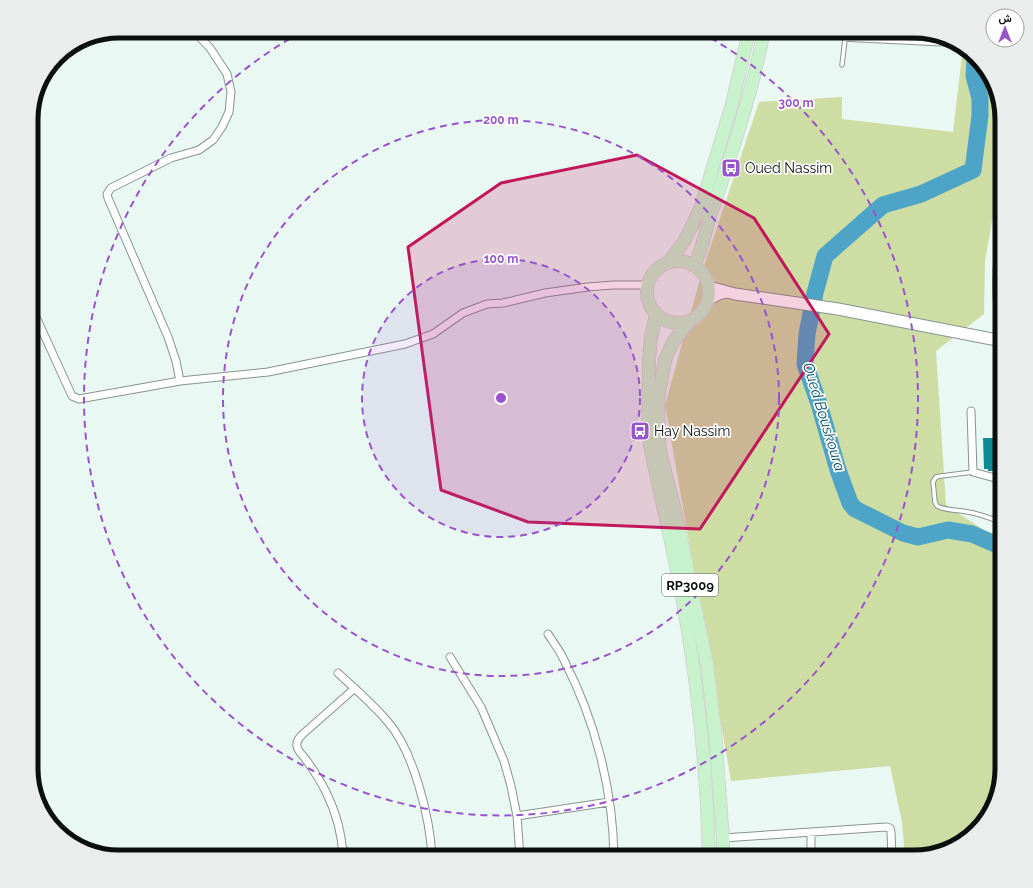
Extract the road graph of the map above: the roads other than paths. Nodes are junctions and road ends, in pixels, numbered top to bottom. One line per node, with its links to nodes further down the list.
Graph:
1 (201, 38): 14 (street)
2 (747, 38): 6 (main road)
3 (763, 38): 7 (main road)
4 (945, 44): 5 (lane)
5 (842, 65)
6 (669, 262): 7 (main road); 8 (main road)
7 (694, 265): 9 (main road)
8 (648, 285): 10 (main road); 14 (street)
9 (709, 293): 12 (main road, RP3009); 13 (street)
10 (656, 314): 12 (main road); 32 (main road, RP3009)
11 (38, 321): 14 (street)
12 (690, 321): 26 (main road, RP3009)
13 (995, 340)
14 (180, 381)
15 (971, 411): 16 (street)
16 (973, 472): 17 (street); 18 (lane)
17 (995, 478)
18 (995, 520)
19 (548, 634): 23 (street)
20 (450, 657): 24 (street)
21 (338, 673): 22 (street)
22 (354, 688): 27 (street); 29 (street)
23 (609, 802): 24 (street); 31 (street)
24 (517, 816): 30 (street)
25 (811, 832): 26 (street); 34 (street); 35 (street)
26 (723, 838): 33 (main road, RP3009)
27 (342, 848): 28 (street)
28 (344, 850)
29 (431, 850)
30 (519, 850)
31 (613, 850)
32 (709, 850)
33 (723, 850)
34 (811, 850)
35 (892, 850)

